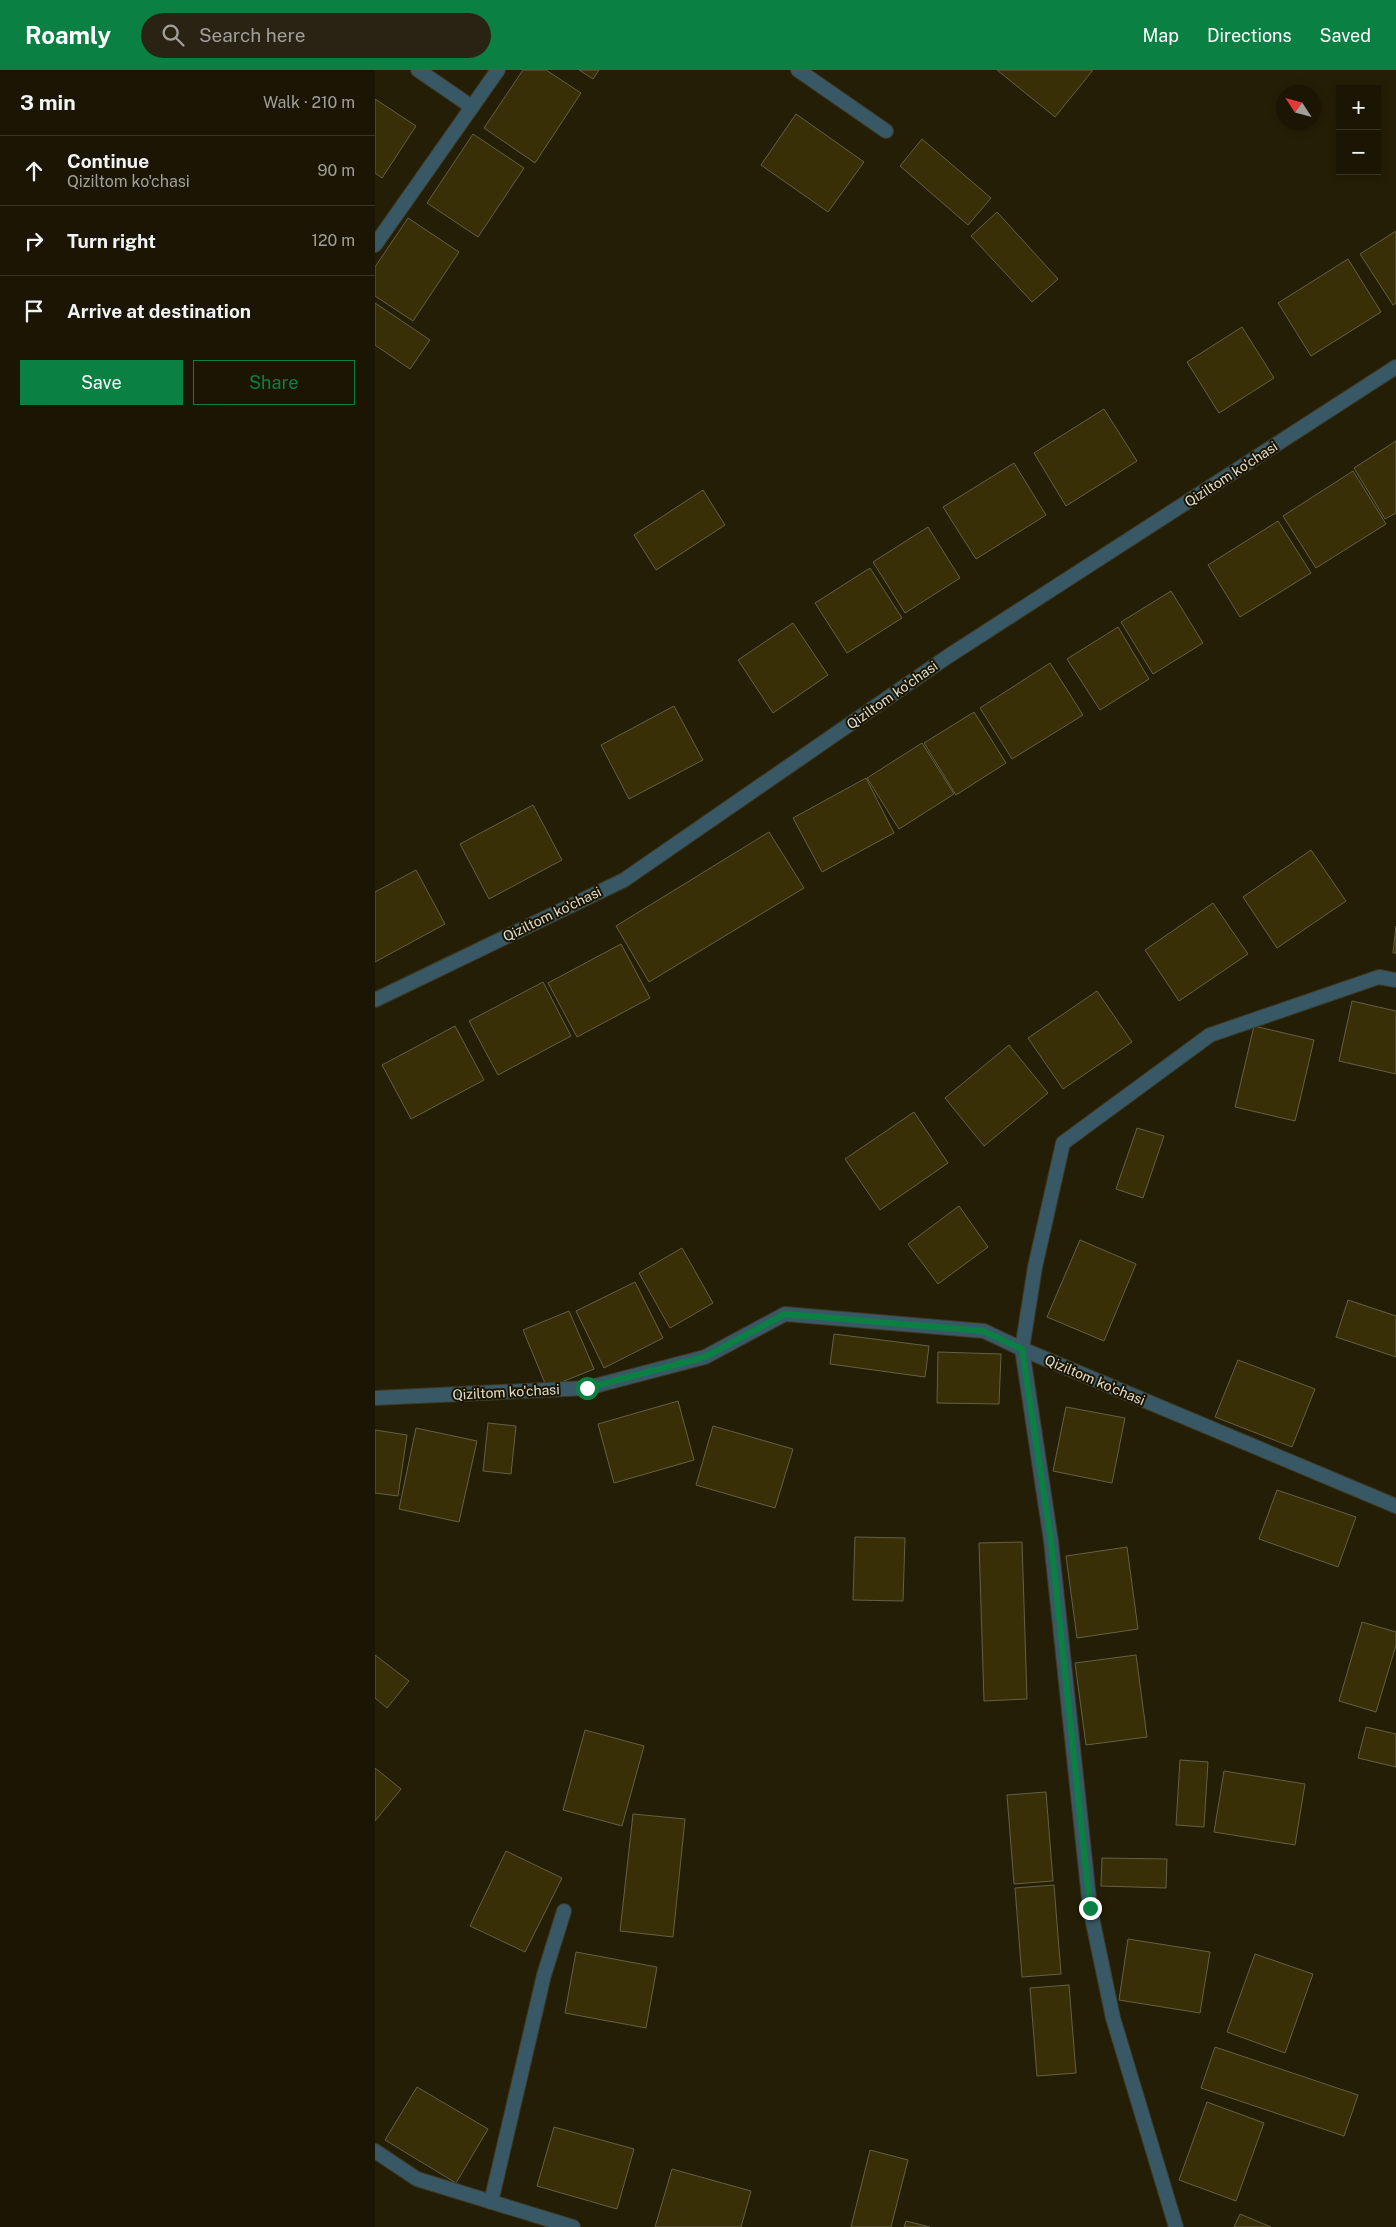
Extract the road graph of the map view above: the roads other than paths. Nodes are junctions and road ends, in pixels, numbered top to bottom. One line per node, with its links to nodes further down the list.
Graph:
1 (419, 70): 4 (street)
2 (498, 70): 4 (street)
3 (798, 70): 5 (street)
4 (472, 107): 6 (street)
5 (886, 131)
6 (375, 245)
7 (1396, 367): 9 (street, Qiziltom ko'chasi)
8 (1396, 980): 10 (street)
9 (375, 1000)
10 (1022, 1349): 11 (street, Qiziltom ko'chasi); 12 (street, Qiziltom ko'chasi); 17 (street)
11 (375, 1398)
12 (1396, 1506)
13 (563, 1911): 15 (street)
14 (375, 2151): 15 (street)
15 (491, 2202): 16 (street)
16 (573, 2227)
17 (1176, 2227)

